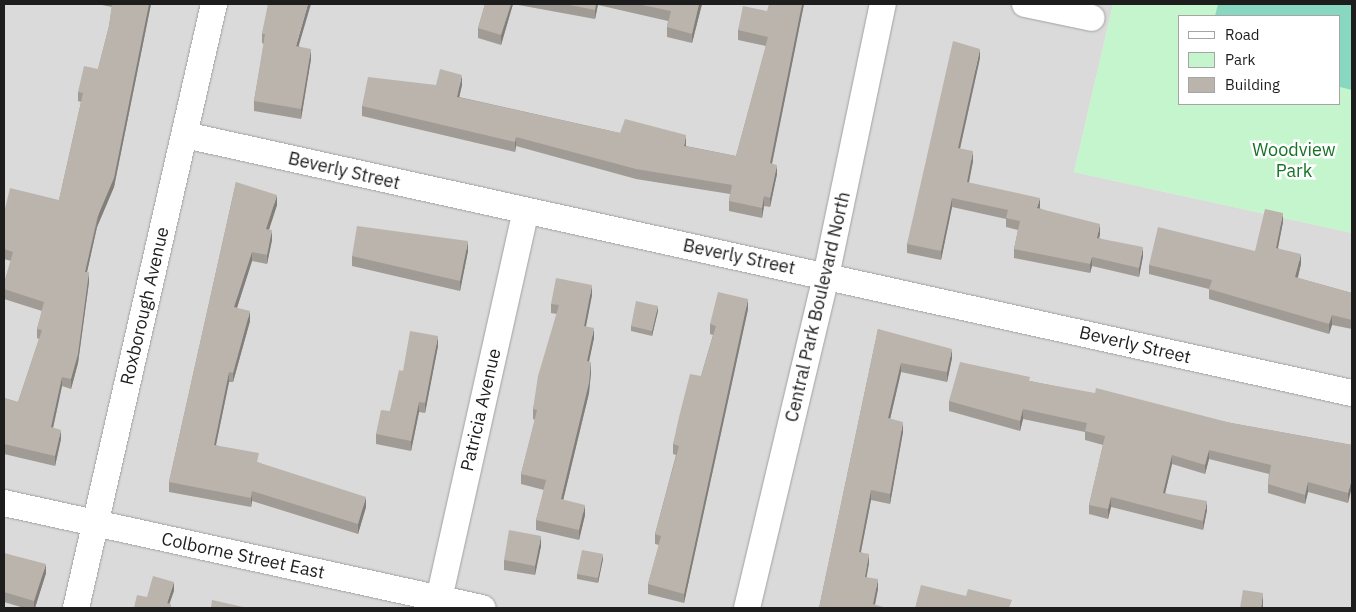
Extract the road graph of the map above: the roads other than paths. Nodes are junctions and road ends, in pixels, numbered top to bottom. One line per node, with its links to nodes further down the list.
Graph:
1 (214, 4): 5 (street, Roxborough Avenue)
2 (883, 4): 7 (street, Central Park Boulevard North)
3 (1025, 4): 4 (street)
4 (1092, 18)
5 (185, 135): 6 (street, Beverly Street); 10 (street, Roxborough Avenue)
6 (526, 211): 7 (street, Beverly Street); 11 (street, Patricia Avenue)
7 (826, 276): 8 (street, Beverly Street); 14 (street, Central Park Boulevard North)
8 (1352, 393)
9 (4, 504): 10 (street, Colborne Street East)
10 (94, 522): 11 (street, Colborne Street East); 12 (street, Roxborough Avenue)
11 (438, 604): 13 (street, Colborne Street East)
12 (76, 608)
13 (483, 608)
14 (747, 608)

